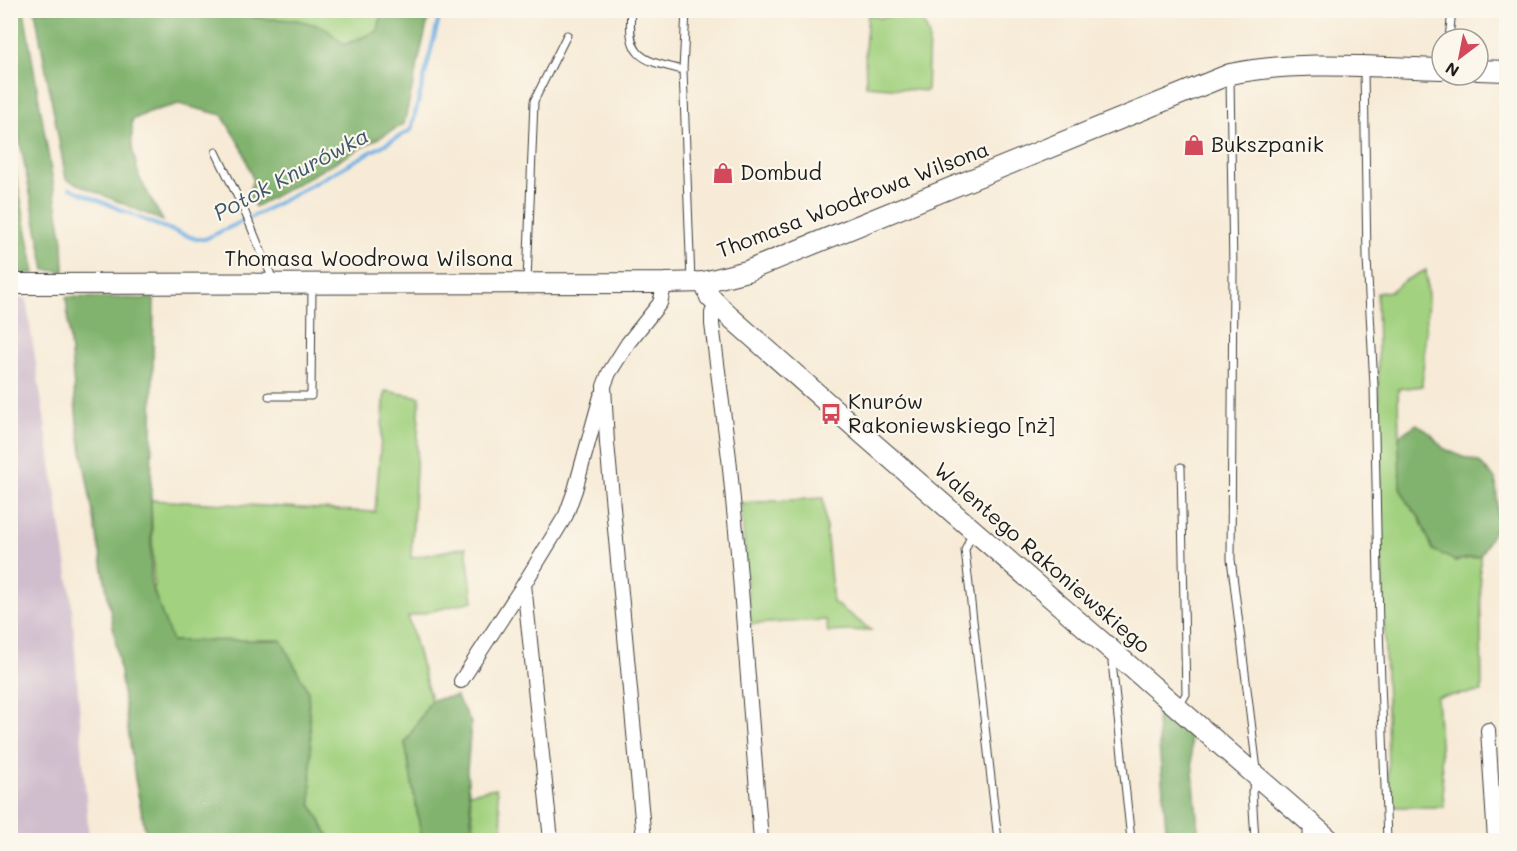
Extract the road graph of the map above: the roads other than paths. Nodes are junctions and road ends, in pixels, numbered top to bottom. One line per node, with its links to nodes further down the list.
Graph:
1 (631, 10): 8 (lane)
2 (686, 10): 8 (lane)
3 (1452, 10): 4 (lane)
4 (1450, 27)
5 (567, 35): 18 (lane)
6 (1364, 67): 7 (street, Thomasa Woodrowa Wilsona); 11 (street, Thomasa Woodrowa Wilsona); 39 (lane)
7 (1430, 69)
8 (683, 70): 13 (lane)
9 (1490, 70): 10 (street)
10 (1506, 71)
11 (1230, 74): 13 (street, Thomasa Woodrowa Wilsona); 29 (lane)
12 (216, 152): 14 (lane)
13 (698, 282): 16 (street, Thomasa Woodrowa Wilsona); 19 (street, Walentego Rakoniewskiego)
14 (272, 283): 15 (street, Thomasa Woodrowa Wilsona); 17 (street, Thomasa Woodrowa Wilsona)
15 (312, 283): 18 (street, Thomasa Woodrowa Wilsona); 21 (lane)
16 (665, 283): 18 (street, Thomasa Woodrowa Wilsona); 20 (street)
17 (10, 284)
18 (526, 284)
19 (717, 304): 23 (street, Walentego Rakoniewskiego); 33 (street)
20 (604, 386): 24 (street); 32 (street)
21 (269, 396)
22 (1181, 467): 27 (lane)
23 (974, 530): 25 (street, Walentego Rakoniewskiego); 34 (lane)
24 (524, 584): 26 (street); 31 (street)
25 (1118, 656): 27 (street, Walentego Rakoniewskiego); 35 (lane)
26 (461, 681)
27 (1178, 708): 29 (street, Walentego Rakoniewskiego)
28 (1488, 730): 40 (street)
29 (1258, 778): 30 (street, Walentego Rakoniewskiego); 36 (lane)
30 (1307, 820): 37 (lane); 38 (street, Walentego Rakoniewskiego)
31 (551, 840)
32 (644, 840)
33 (760, 840)
34 (998, 840)
35 (1131, 840)
36 (1255, 840)
37 (1307, 840)
38 (1330, 840)
39 (1387, 840)
40 (1496, 840)

